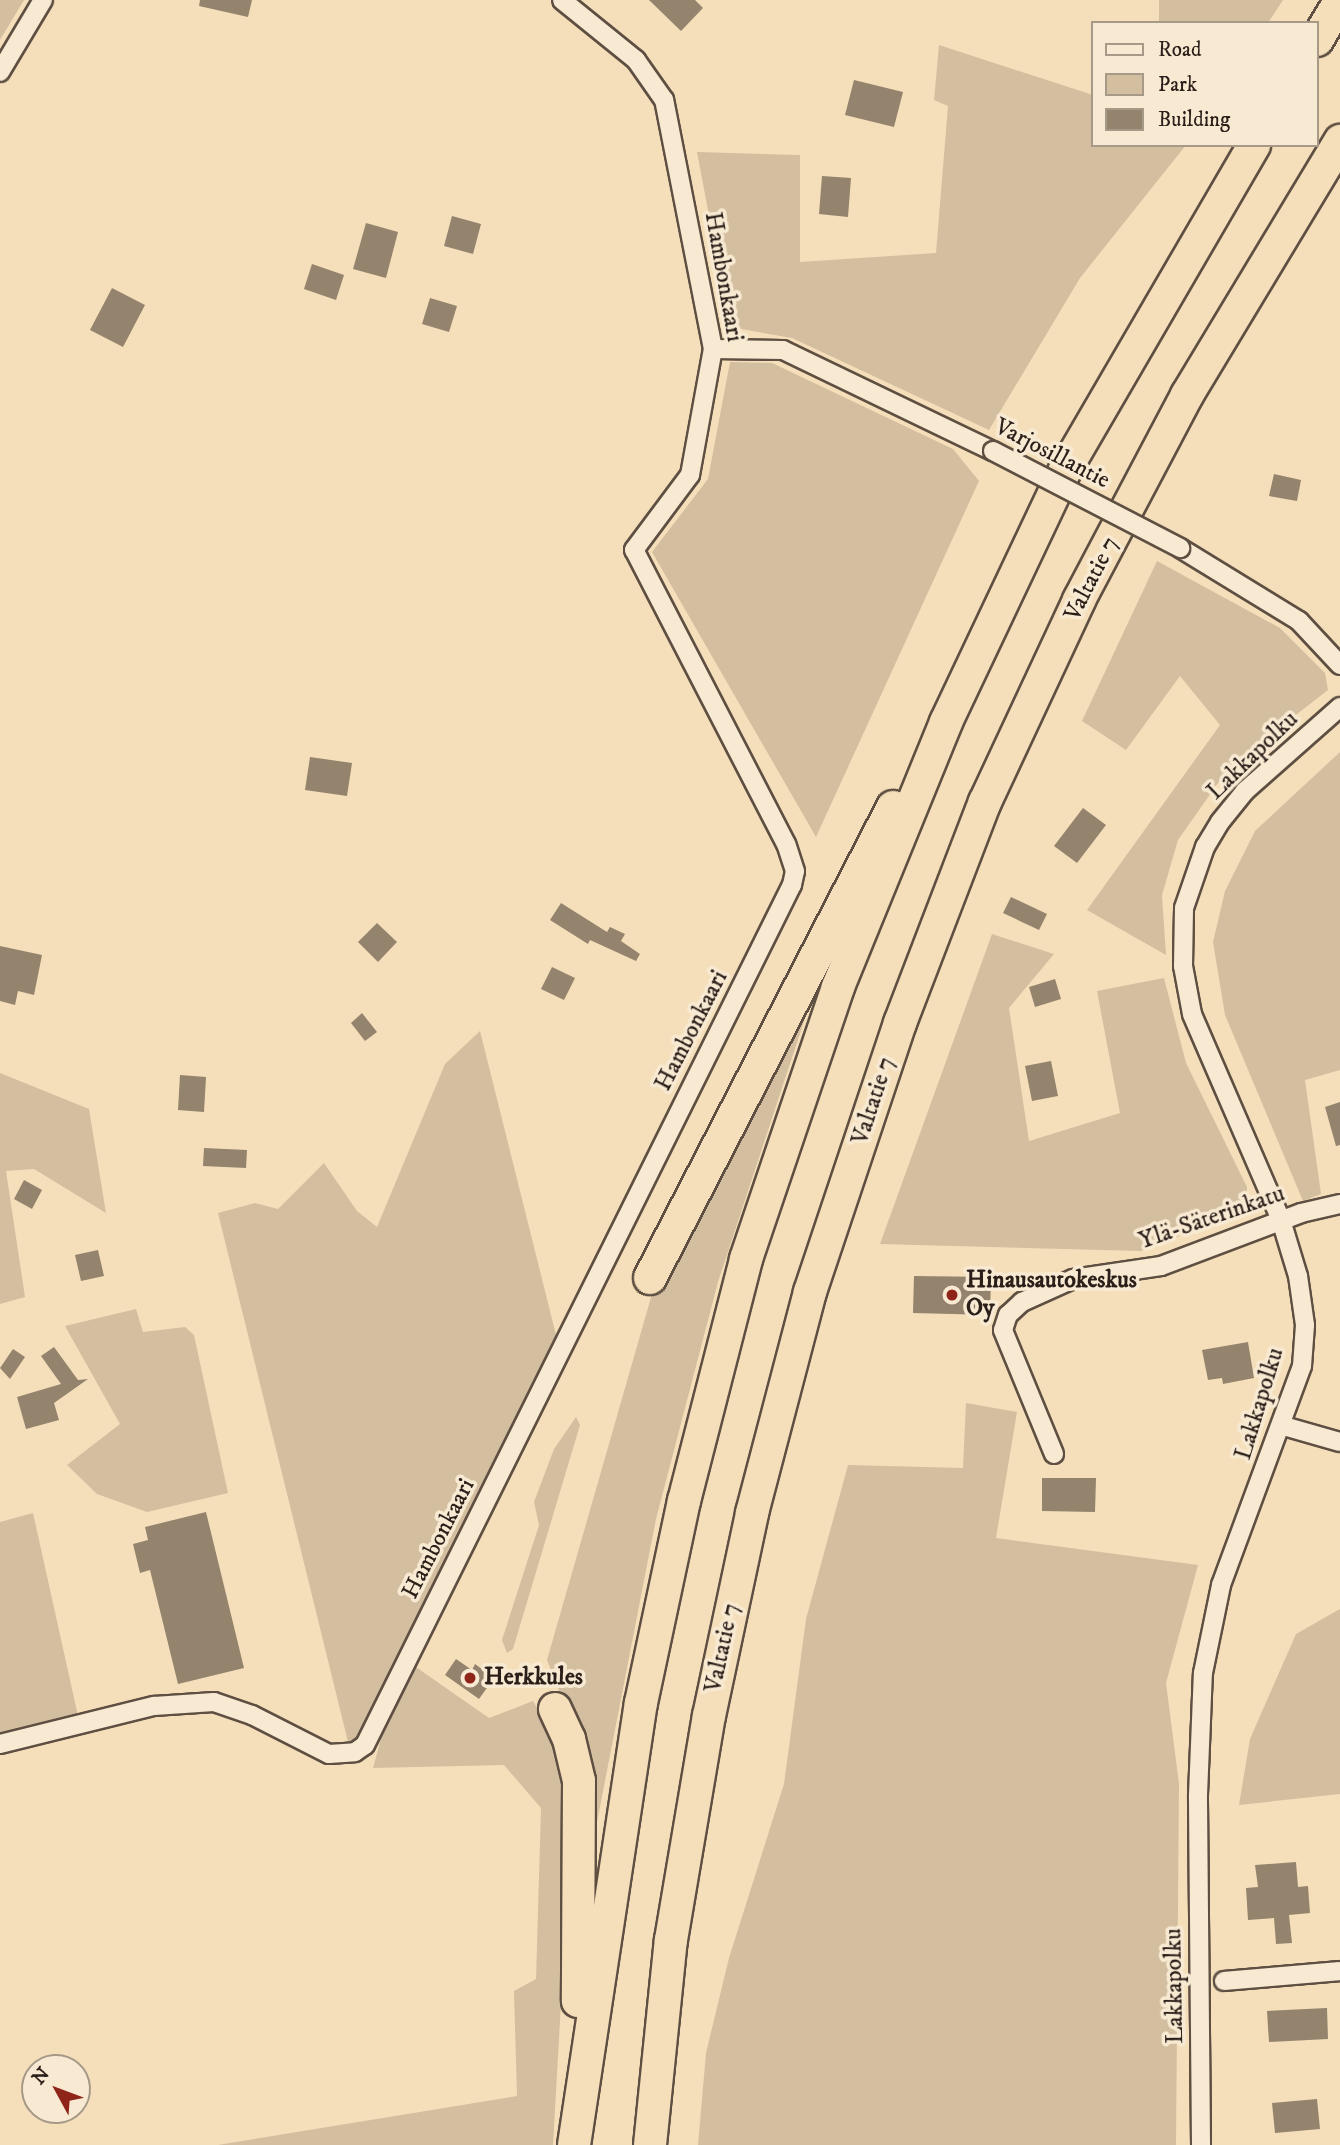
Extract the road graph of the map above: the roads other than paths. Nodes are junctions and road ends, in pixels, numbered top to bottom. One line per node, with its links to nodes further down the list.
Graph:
1 (43, 0): 5 (street)
2 (562, 0): 8 (street, Hambonkaari)
3 (1340, 1): 4 (highway)
4 (1319, 37)
5 (0, 72)
6 (1340, 141): 23 (highway, Valtatie 7)
7 (1253, 147): 11 (highway)
8 (713, 349): 9 (street, Varjosillantie, bridge); 19 (street, Hambonkaari)
9 (1340, 666)
10 (1340, 708): 13 (street, Lakkapolku)
11 (946, 722): 14 (highway); 22 (highway)
12 (1340, 1203): 13 (street, Ylä-Säterinkatu)
13 (1280, 1220): 15 (street, Lakkapolku); 17 (street, Ylä-Säterinkatu)
14 (650, 1278)
15 (1284, 1426): 16 (street); 24 (street, Lakkapolku)
16 (1340, 1442)
17 (1054, 1454)
18 (555, 1709): 22 (highway)
19 (0, 1744)
20 (1340, 1971): 21 (street)
21 (1224, 1981)
22 (573, 2145)
23 (650, 2145)
24 (1201, 2145)

